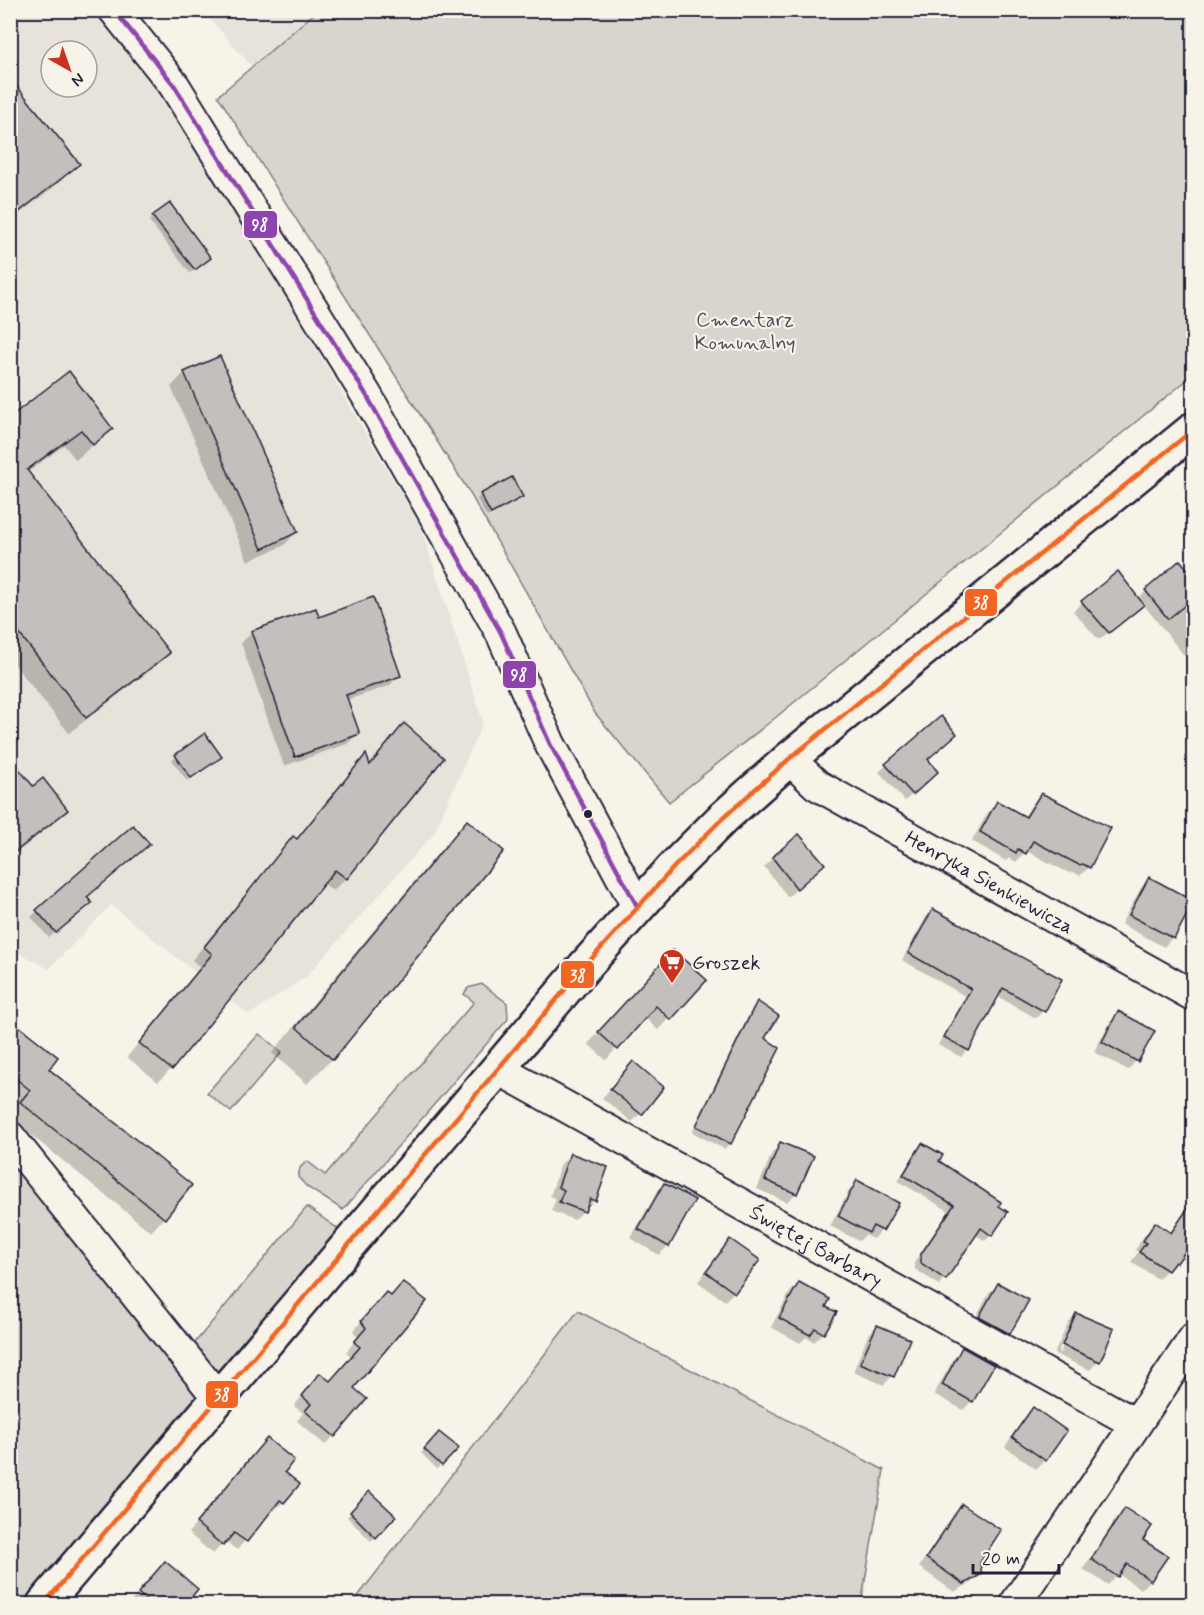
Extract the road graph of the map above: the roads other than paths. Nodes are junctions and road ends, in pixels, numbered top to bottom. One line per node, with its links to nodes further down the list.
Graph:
1 (114, 10): 4 (street)
2 (1194, 429): 3 (main road)
3 (789, 759): 4 (main road); 5 (street, Henryka Sienkiewicza)
4 (637, 906): 6 (main road)
5 (1194, 996)
6 (498, 1069): 9 (main road); 10 (street, Świętej Barbary)
7 (10, 1137): 9 (street)
8 (1194, 1338): 10 (street)
9 (218, 1398): 12 (main road)
10 (1136, 1424): 11 (street)
11 (1017, 1601)
12 (44, 1605)

